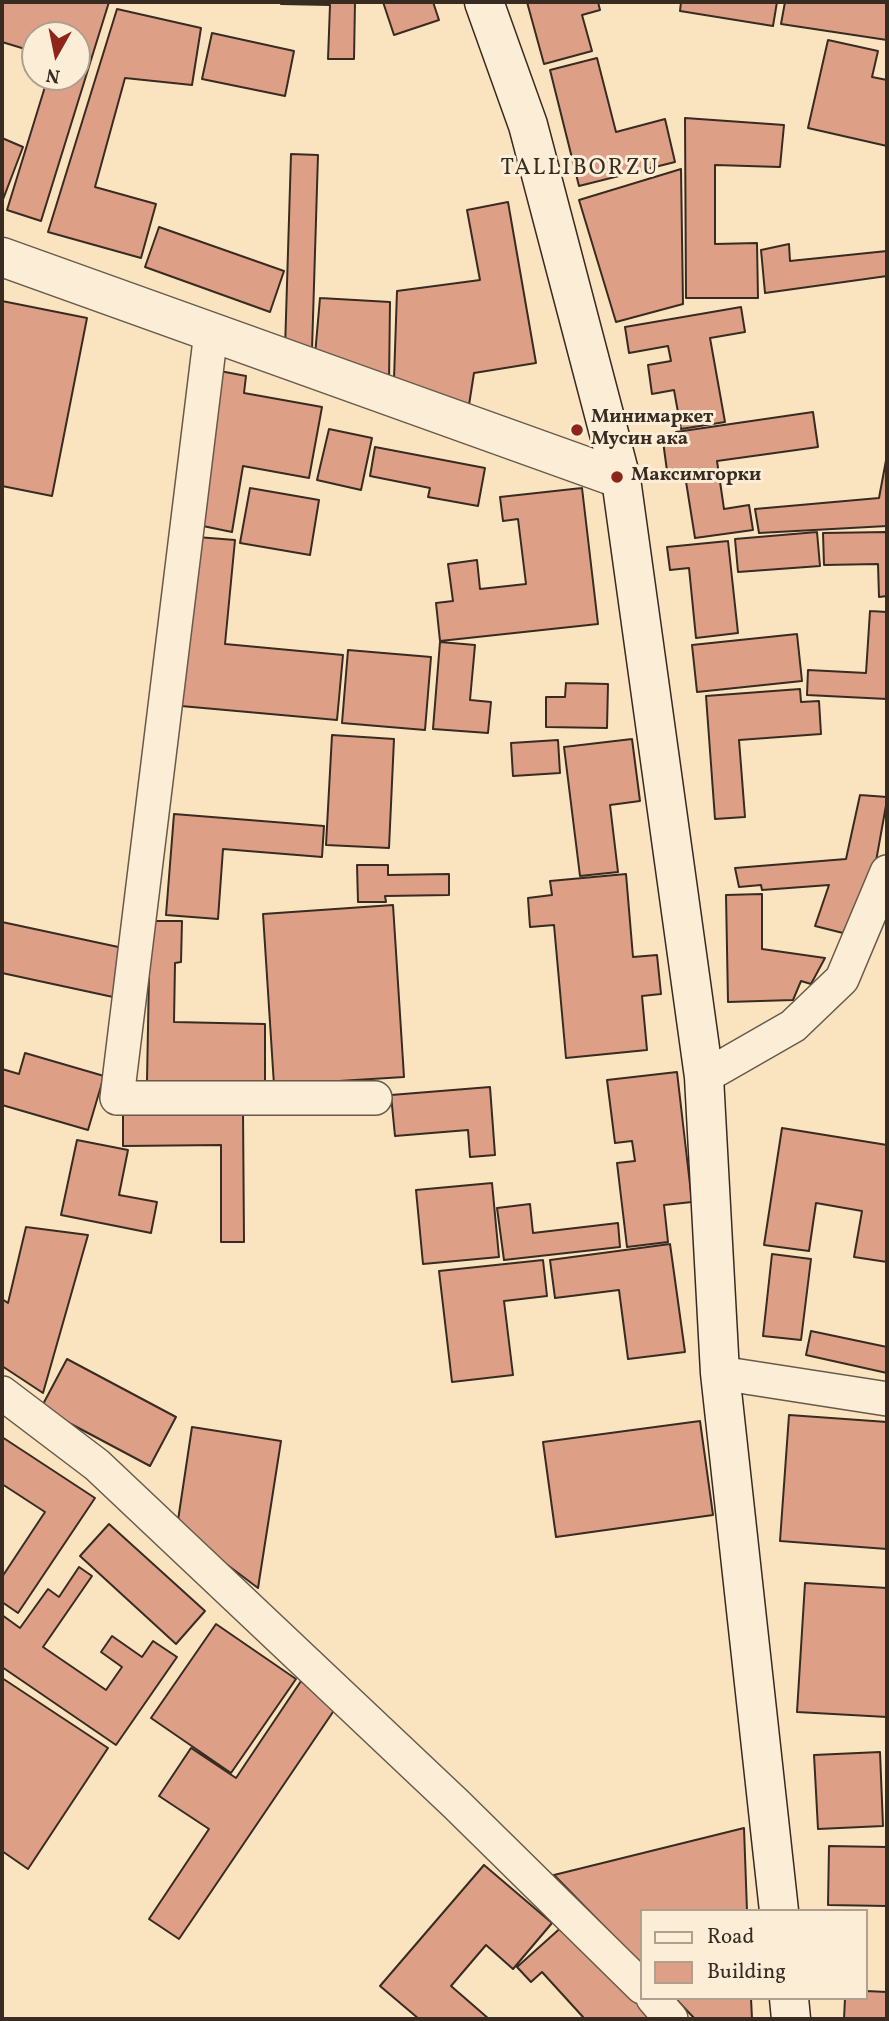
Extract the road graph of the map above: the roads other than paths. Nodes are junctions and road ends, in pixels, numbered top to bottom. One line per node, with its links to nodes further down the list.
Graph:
1 (484, 2): 4 (main road)
2 (2, 257): 3 (main road)
3 (211, 332): 4 (main road); 7 (street)
4 (621, 479): 6 (main road)
5 (887, 872): 6 (street)
6 (704, 1077): 8 (main road)
7 (375, 1098)
8 (720, 1374): 10 (street); 11 (main road)
9 (2, 1393): 12 (street)
10 (887, 1399)
11 (779, 1909)
12 (640, 1985)
13 (655, 2000): 15 (street)
14 (789, 2000): 16 (main road)
15 (671, 2019)
16 (791, 2019)

